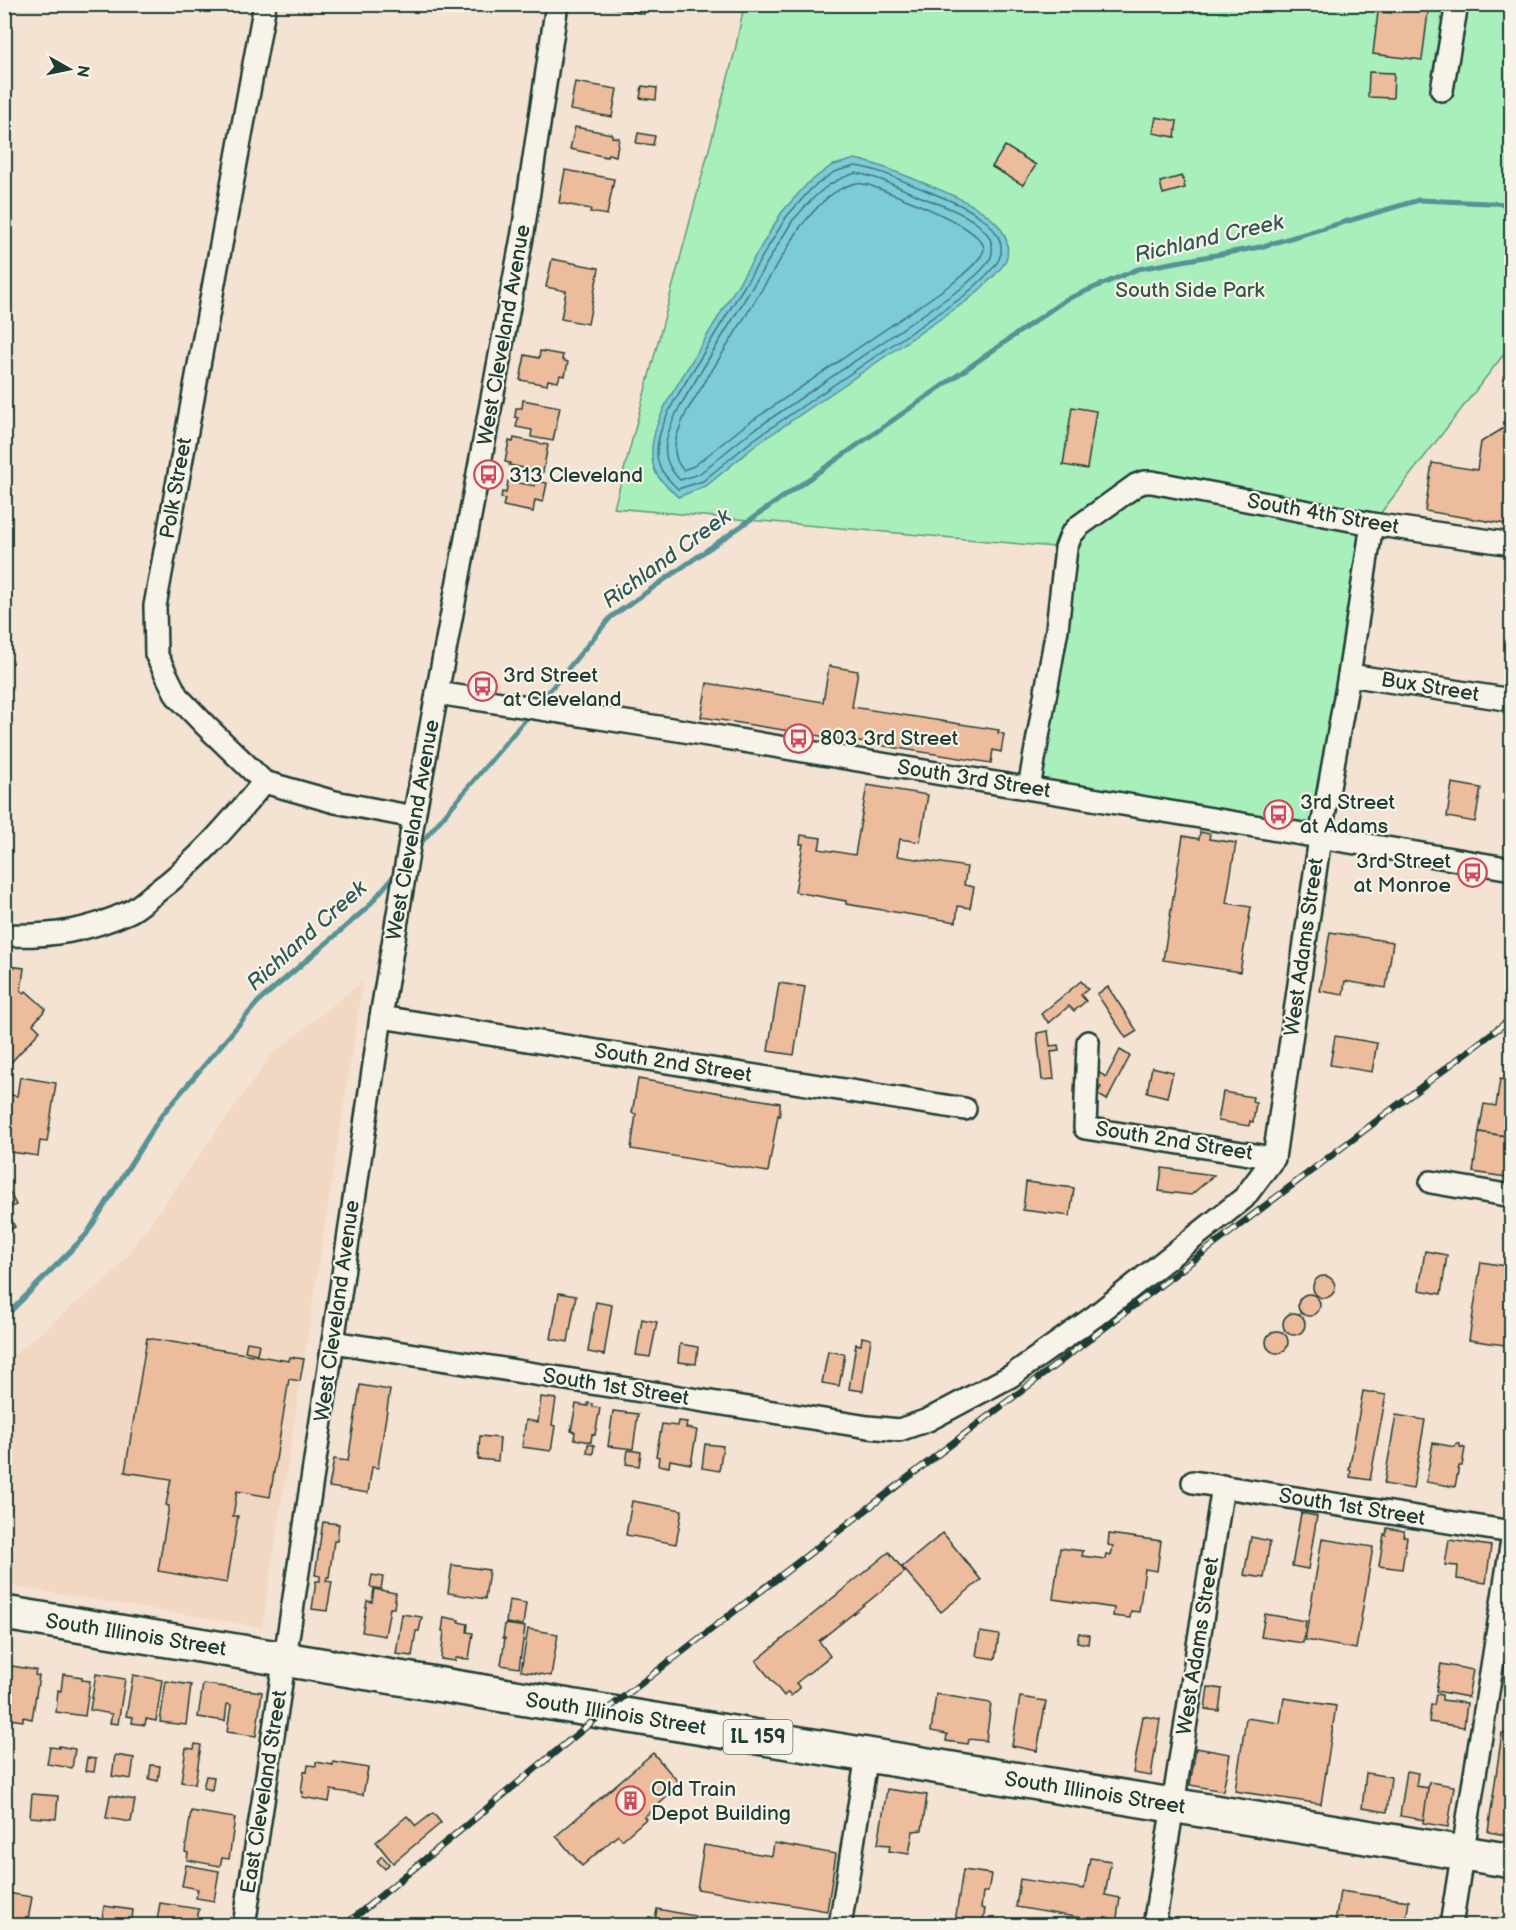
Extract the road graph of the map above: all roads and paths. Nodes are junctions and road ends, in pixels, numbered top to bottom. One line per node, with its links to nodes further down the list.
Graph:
1 (265, 4): 10 (street, Polk Street)
2 (557, 4): 8 (street, West Cleveland Avenue)
3 (1457, 4): 4 (street)
4 (1442, 90)
5 (1372, 524): 6 (street, South 4th Street); 7 (street, West Adams Street); 11 (street, South 4th Street)
6 (1512, 544)
7 (1349, 675): 9 (street, Bux Street); 13 (street, West Adams Street)
8 (437, 693): 11 (street, South 3rd Street); 12 (street, West Cleveland Avenue)
9 (1512, 700)
10 (264, 782): 12 (street, Polk Street); 15 (street)
11 (1029, 788): 13 (street, South 3rd Street)
12 (413, 821): 16 (street, West Cleveland Avenue)
13 (1320, 838): 14 (street, South 3rd Street); 19 (street, West Adams Street)
14 (1512, 868)
15 (4, 935)
16 (381, 1017): 18 (street, South 2nd Street); 22 (street, West Cleveland Avenue)
17 (1088, 1042): 19 (street, South 2nd Street)
18 (965, 1109)
19 (1275, 1158): 22 (street, South 1st Street)
20 (1431, 1182): 21 (street)
21 (1512, 1196)
22 (333, 1342): 28 (street, West Cleveland Avenue)
23 (1192, 1482): 24 (street, South 1st Street)
24 (1223, 1486): 25 (street, South 1st Street); 30 (street, West Adams Street)
25 (1512, 1532)
26 (1512, 1540): 31 (street)
27 (4, 1613): 28 (main road, South Illinois Street / IL 159)
28 (284, 1659): 29 (main road, South Illinois Street / IL 159); 33 (street, East Cleveland Street)
29 (867, 1755): 30 (main road, South Illinois Street / IL 159); 34 (street)
30 (1173, 1805): 31 (main road, South Illinois Street / IL 159); 35 (street, West Adams Street)
31 (1462, 1853): 32 (main road, South Illinois Street / IL 159); 36 (street)
32 (1512, 1861)
33 (244, 1926)
34 (840, 1926)
35 (1154, 1926)
36 (1451, 1926)

